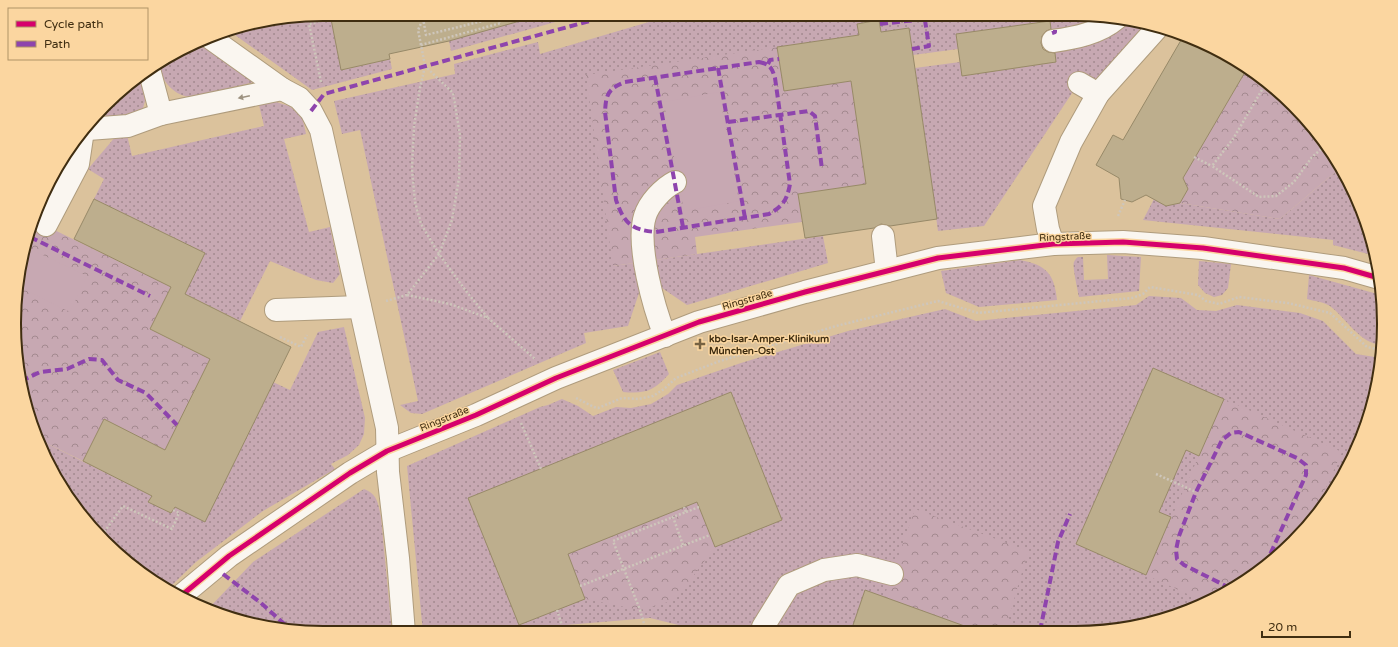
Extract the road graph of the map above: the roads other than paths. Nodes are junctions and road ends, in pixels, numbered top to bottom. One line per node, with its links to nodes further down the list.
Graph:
1 (1109, 23): 4 (lane)
2 (1154, 31): 8 (lane)
3 (215, 41): 7 (lane)
4 (1053, 41)
5 (150, 75): 9 (lane)
6 (1079, 83): 8 (lane)
7 (282, 89): 9 (lane, one-way to 9); 18 (lane)
8 (1098, 94): 15 (lane)
9 (161, 114): 10 (lane)
10 (92, 129)
11 (81, 143): 13 (lane)
12 (675, 182): 20 (lane)
13 (46, 226)
14 (883, 236): 16 (lane)
15 (1053, 244): 16 (lane, Ringstraße); 17 (lane, Ringstraße)
16 (887, 271): 20 (lane, Ringstraße)
17 (1373, 276)
18 (360, 307): 19 (lane); 21 (lane)
19 (276, 310)
20 (665, 336): 21 (lane, Ringstraße)
21 (387, 451): 23 (lane, Ringstraße); 24 (lane)
22 (892, 574): 25 (lane)
23 (185, 592)
24 (403, 626)
25 (764, 626)

